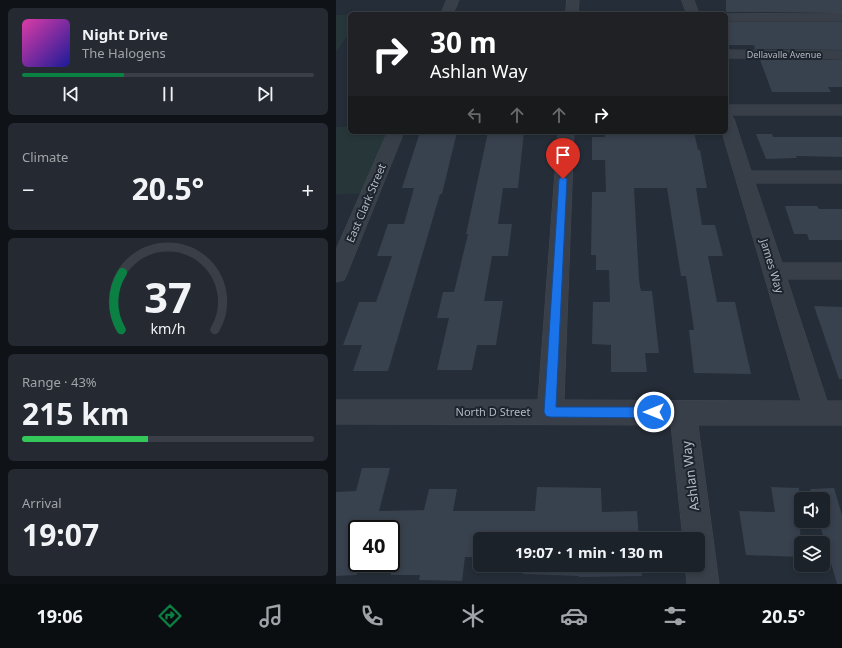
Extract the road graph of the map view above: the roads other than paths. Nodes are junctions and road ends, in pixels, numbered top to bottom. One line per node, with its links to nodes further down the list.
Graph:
1 (453, 0): 4 (street)
2 (573, 0): 5 (street)
3 (688, 0): 6 (street)
4 (448, 12)
5 (572, 12)
6 (692, 12)
7 (728, 17): 8 (street)
8 (842, 17)
9 (728, 54): 10 (street, Dellavalle Avenue)
10 (842, 55)
11 (728, 110): 12 (street)
12 (842, 110)
13 (728, 125): 16 (street, James Way)
14 (395, 134): 20 (street, East Clark Street)
15 (566, 134): 22 (street)
16 (744, 177): 17 (street); 18 (street, James Way)
17 (842, 177)
18 (774, 271): 19 (street); 24 (street, James Way)
19 (842, 272)
20 (336, 274)
21 (336, 412): 22 (street, North D Street)
22 (550, 412): 23 (street, North D Street)
23 (683, 413): 24 (street, North D Street); 25 (street, Ashlan Way)
24 (830, 413)
25 (697, 532)
26 (702, 572): 27 (street)
27 (703, 584)

